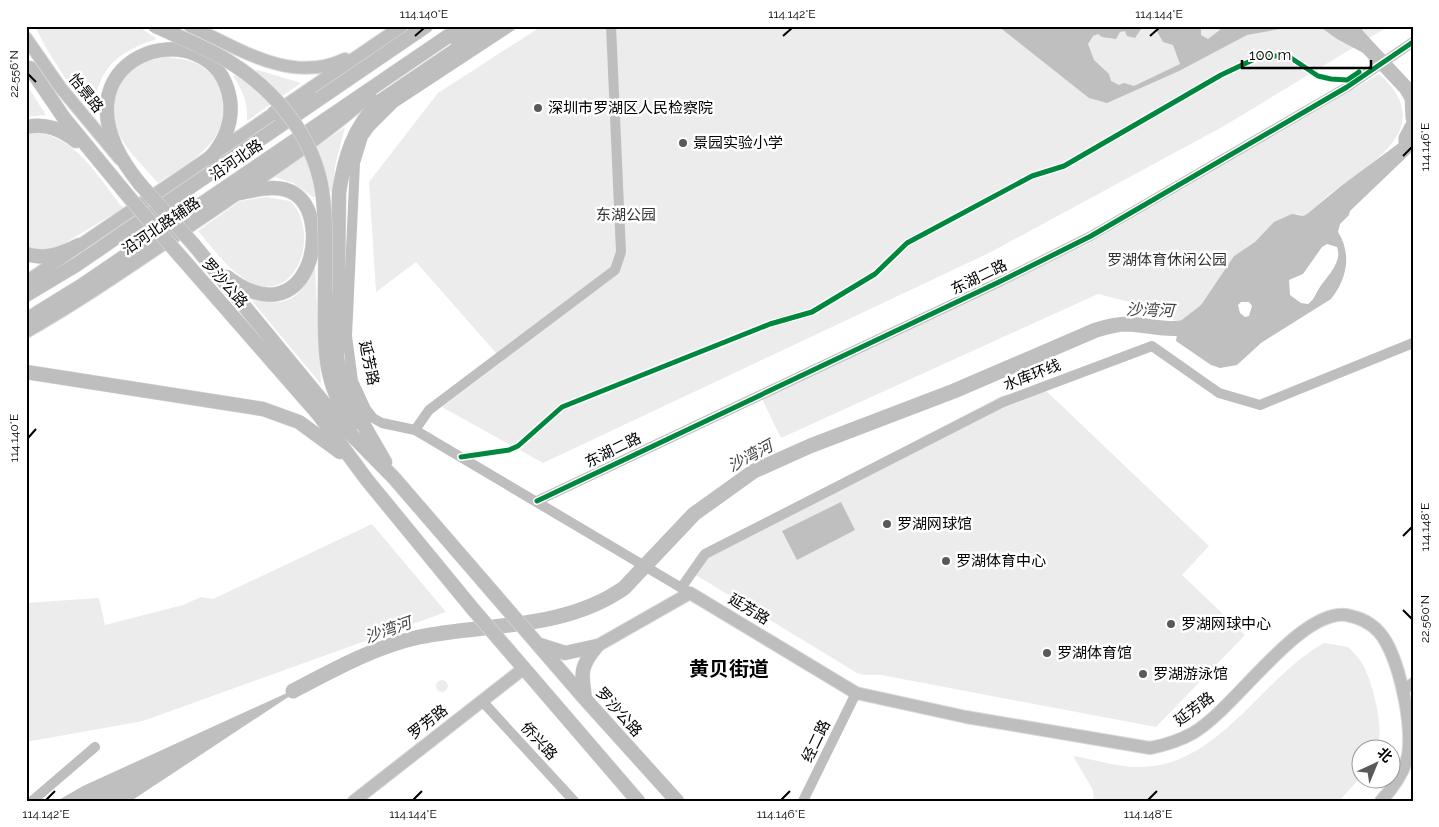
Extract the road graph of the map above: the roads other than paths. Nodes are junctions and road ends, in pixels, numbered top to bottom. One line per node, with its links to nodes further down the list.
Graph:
1 (155, 26): 35 (highway, bridge)
2 (190, 26): 11 (main road)
3 (402, 26): 11 (main road, 沿河北路辅路)
4 (426, 26): 16 (highway, 沿河北路)
5 (463, 26): 13 (highway, 沿河北路)
6 (478, 26): 13 (main road)
7 (491, 26): 35 (highway)
8 (511, 26): 34 (street, 延芳路)
9 (611, 26): 34 (street)
10 (26, 38): 21 (main road, 怡景路)
11 (380, 41): 17 (main road, 沿河北路辅路)
12 (1413, 42): 37 (street, 东湖二路)
13 (430, 48): 15 (highway, 沿河北路)
14 (28, 65): 19 (highway, 罗沙公路); 22 (highway)
15 (403, 66): 23 (main road, 沿河北路辅路); 30 (highway, 沿河北路)
16 (347, 79): 17 (highway); 29 (highway, 沿河北路)
17 (274, 114): 20 (main road, 沿河北路辅路)
18 (26, 127): 19 (highway)
19 (96, 157): 22 (highway, 罗沙公路)
20 (210, 158): 21 (highway, 罗沙公路); 24 (main road, 沿河北路辅路)
21 (125, 165): 22 (highway, 罗沙公路)
22 (134, 190): 25 (highway, 罗沙公路, bridge)
23 (239, 193): 27 (highway); 31 (main road, 沿河北路辅路)
24 (79, 245): 26 (highway); 28 (main road, 沿河北路辅路)
25 (187, 250): 27 (highway, 罗沙公路); 36 (highway, 罗沙公路)
26 (26, 254)
27 (208, 262): 35 (highway, 罗沙公路)
28 (26, 282)
29 (26, 295)
30 (26, 320)
31 (26, 332)
32 (1413, 343): 38 (street, 水库环线)
33 (26, 372): 36 (highway)
34 (415, 430): 37 (street, 延芳路)
35 (394, 478): 39 (highway, 罗沙公路)
36 (367, 480): 41 (highway, 罗沙公路)
37 (538, 501): 38 (street, 延芳路)
38 (686, 590): 40 (main road); 43 (main road, 延芳路)
39 (538, 644): 40 (highway); 45 (highway, 罗沙公路)
40 (597, 646): 45 (highway)
41 (519, 665): 46 (main road, 罗芳路); 51 (highway)
42 (1413, 682): 44 (street)
43 (856, 693): 44 (main road, 延芳路); 53 (street, 经二路)
44 (1402, 693): 54 (main road, 延芳路)
45 (585, 699): 52 (highway, 罗沙公路)
46 (482, 701): 49 (main road, 罗芳路); 50 (street, 侨兴路)
47 (96, 747): 48 (street)
48 (32, 801)
49 (354, 801)
50 (574, 801)
51 (638, 801)
52 (677, 801)
53 (803, 801)
54 (1381, 801)

